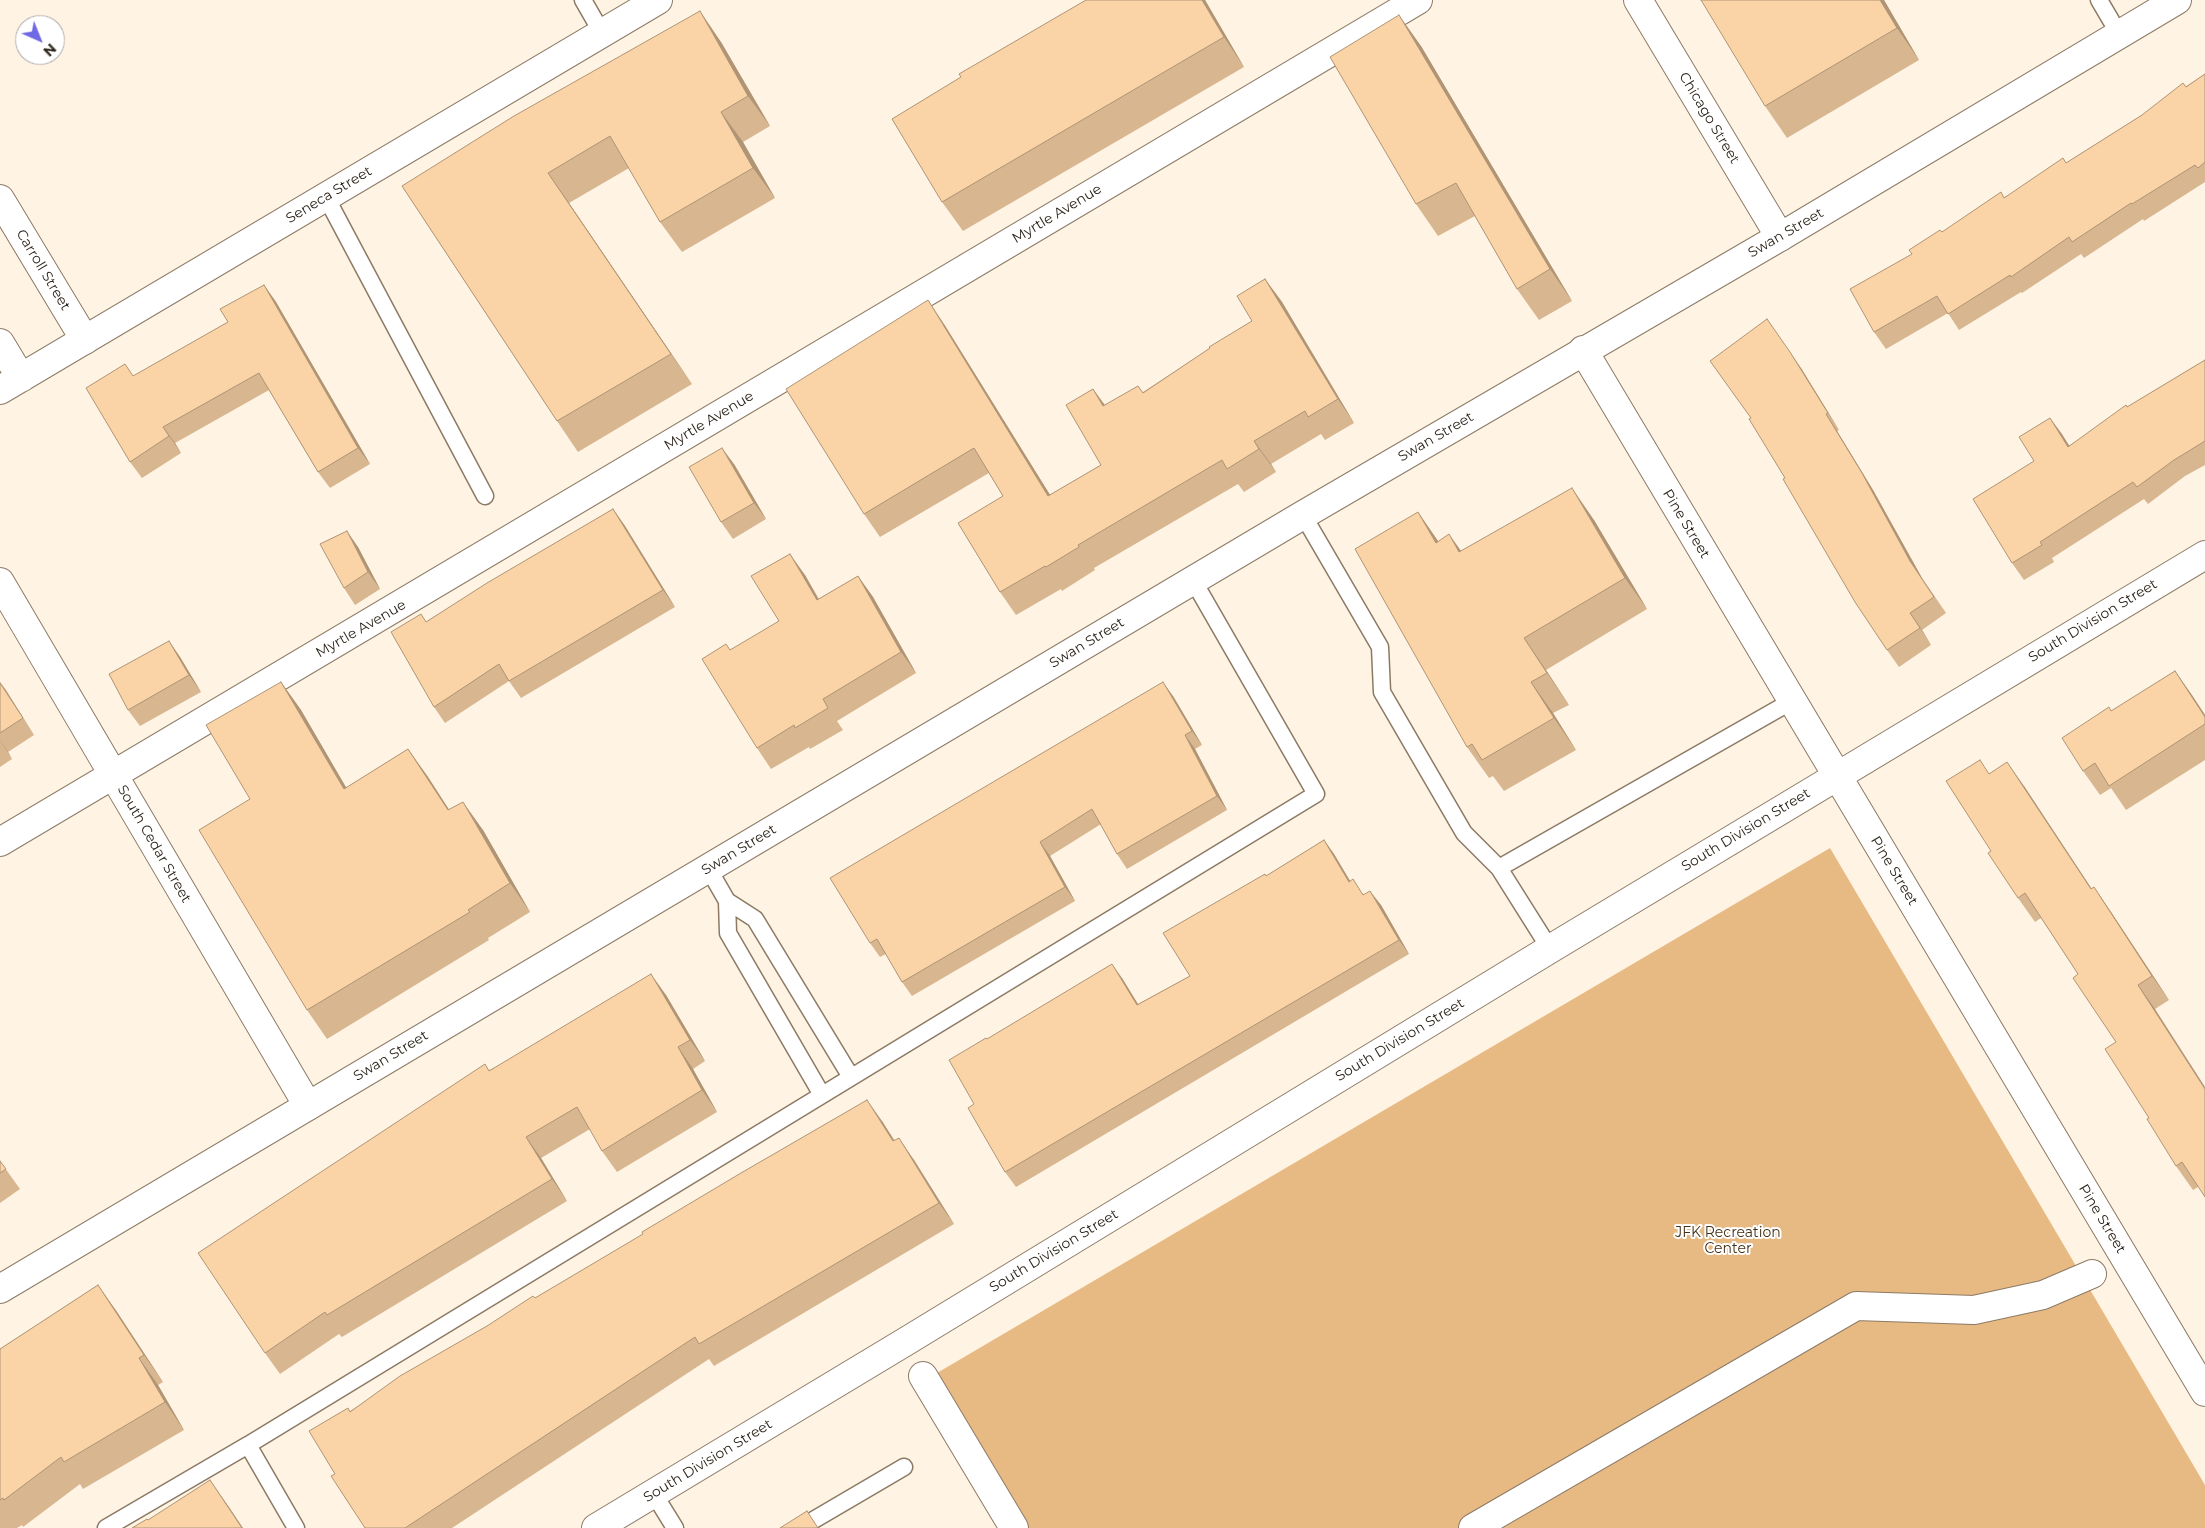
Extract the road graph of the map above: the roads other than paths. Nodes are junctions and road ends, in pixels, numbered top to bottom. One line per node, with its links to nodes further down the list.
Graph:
1 (583, 0): 7 (lane)
2 (658, 0): 7 (street, Seneca Street)
3 (1418, 0): 22 (street, Myrtle Avenue)
4 (1638, 0): 11 (street, Chicago Street)
5 (2099, 0): 8 (lane)
6 (2177, 0): 8 (street, Swan Street)
7 (602, 33): 9 (street, Seneca Street)
8 (2119, 34): 11 (street, Swan Street)
9 (326, 197): 12 (street, Seneca Street); 16 (lane)
10 (0, 199): 12 (street, Carroll Street)
11 (1780, 237): 14 (street, Swan Street)
12 (85, 340): 15 (street, Seneca Street)
13 (0, 343): 15 (street)
14 (1583, 350): 17 (street, Swan Street); 21 (street, Pine Street)
15 (10, 384)
16 (485, 496)
17 (1303, 515): 19 (street, Swan Street); 26 (lane)
18 (2205, 554): 23 (street, South Division Street)
19 (1193, 580): 25 (street, Swan Street); 29 (lane)
20 (0, 582): 22 (street, South Cedar Street)
21 (1792, 701): 23 (street, Pine Street); 26 (lane)
22 (114, 774): 24 (street, Myrtle Avenue); 31 (street, South Cedar Street)
23 (1836, 776): 28 (street, South Division Street); 35 (street, Pine Street)
24 (0, 842)
25 (708, 868): 27 (lane); 31 (street, Swan Street)
26 (1499, 868): 28 (lane)
27 (726, 901): 29 (lane); 30 (lane)
28 (1550, 949): 38 (street, South Division Street)
29 (851, 1078): 30 (lane)
30 (822, 1095): 36 (lane)
31 (308, 1106): 33 (street, Swan Street)
32 (2092, 1274): 45 (street)
33 (0, 1289)
34 (922, 1376): 44 (street)
35 (2205, 1392)
36 (248, 1445): 39 (lane); 40 (lane)
37 (904, 1467): 43 (lane)
38 (654, 1494): 41 (street, South Division Street); 42 (lane)
39 (106, 1528)
40 (296, 1528)
41 (596, 1528)
42 (675, 1528)
43 (800, 1528)
44 (1014, 1528)
45 (1473, 1528)

